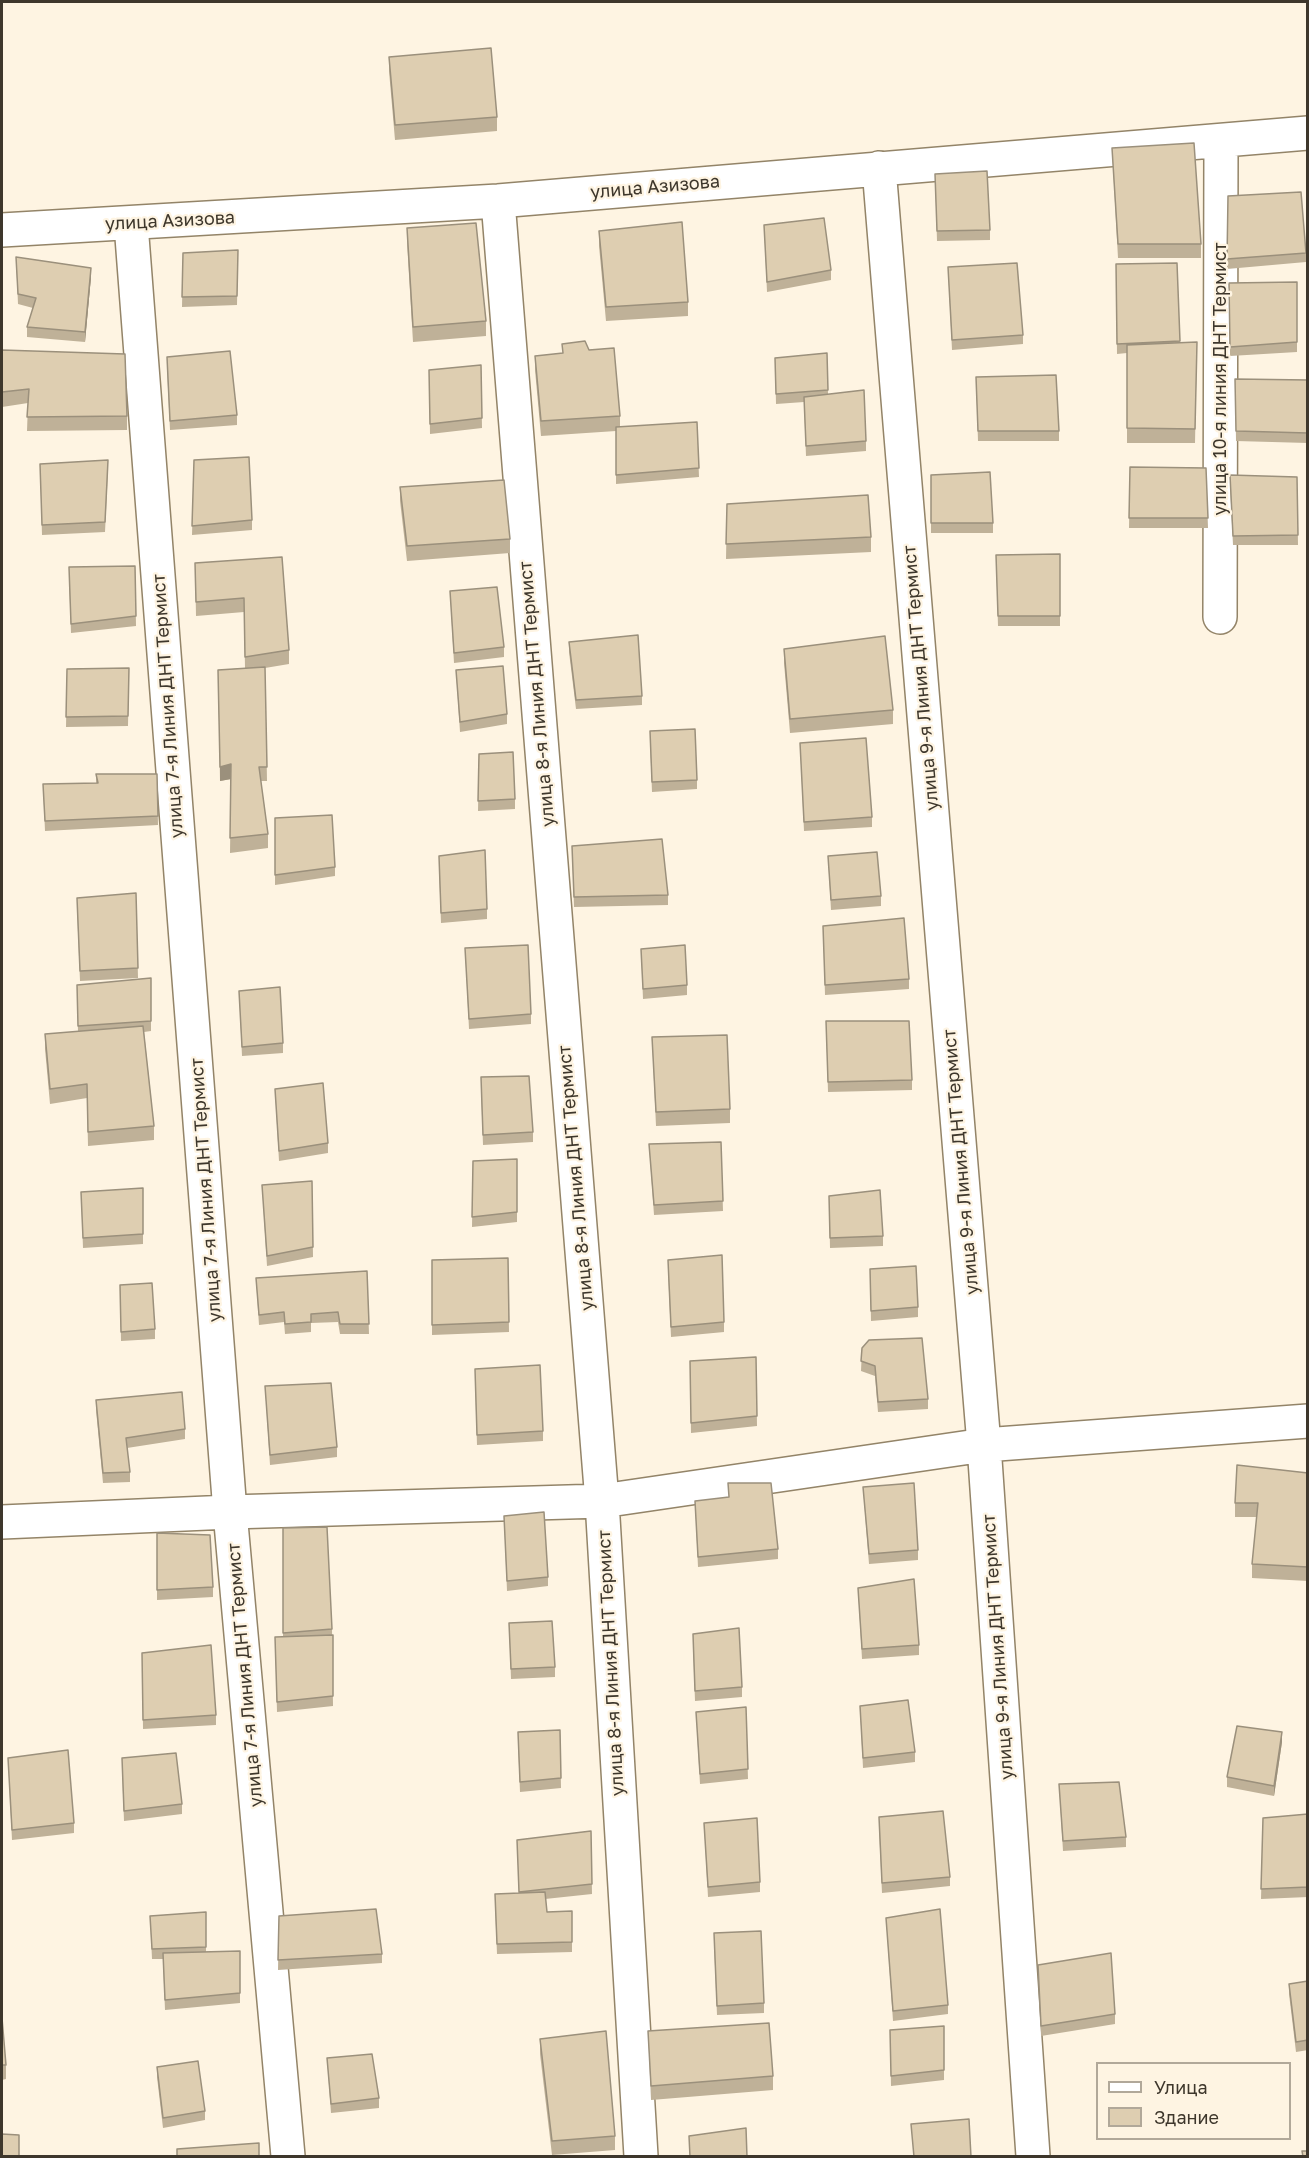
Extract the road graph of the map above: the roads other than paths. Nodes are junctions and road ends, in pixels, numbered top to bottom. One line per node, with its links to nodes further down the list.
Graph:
1 (1308, 133): 2 (street, улица Азизова)
2 (1221, 141): 3 (street, улица Азизова); 7 (street, улица 10-я линия ДНТ Термист)
3 (879, 168): 4 (street, улица Азизова); 9 (street, улица 9-я Линия ДНТ Термист)
4 (498, 201): 5 (street, улица Азизова); 10 (street, улица 8-я Линия ДНТ Термист)
5 (131, 224): 6 (street, улица Азизова); 11 (street, улица 7-я Линия ДНТ Термист)
6 (2, 230)
7 (1220, 617)
8 (1308, 1421): 9 (street)
9 (984, 1445): 10 (street); 15 (street, улица 9-я Линия ДНТ Термист)
10 (602, 1501): 11 (street); 14 (street, улица 8-я Линия ДНТ Термист)
11 (230, 1512): 12 (street); 13 (street, улица 7-я Линия ДНТ Термист)
12 (2, 1522)
13 (288, 2157)
14 (641, 2157)
15 (1033, 2157)

